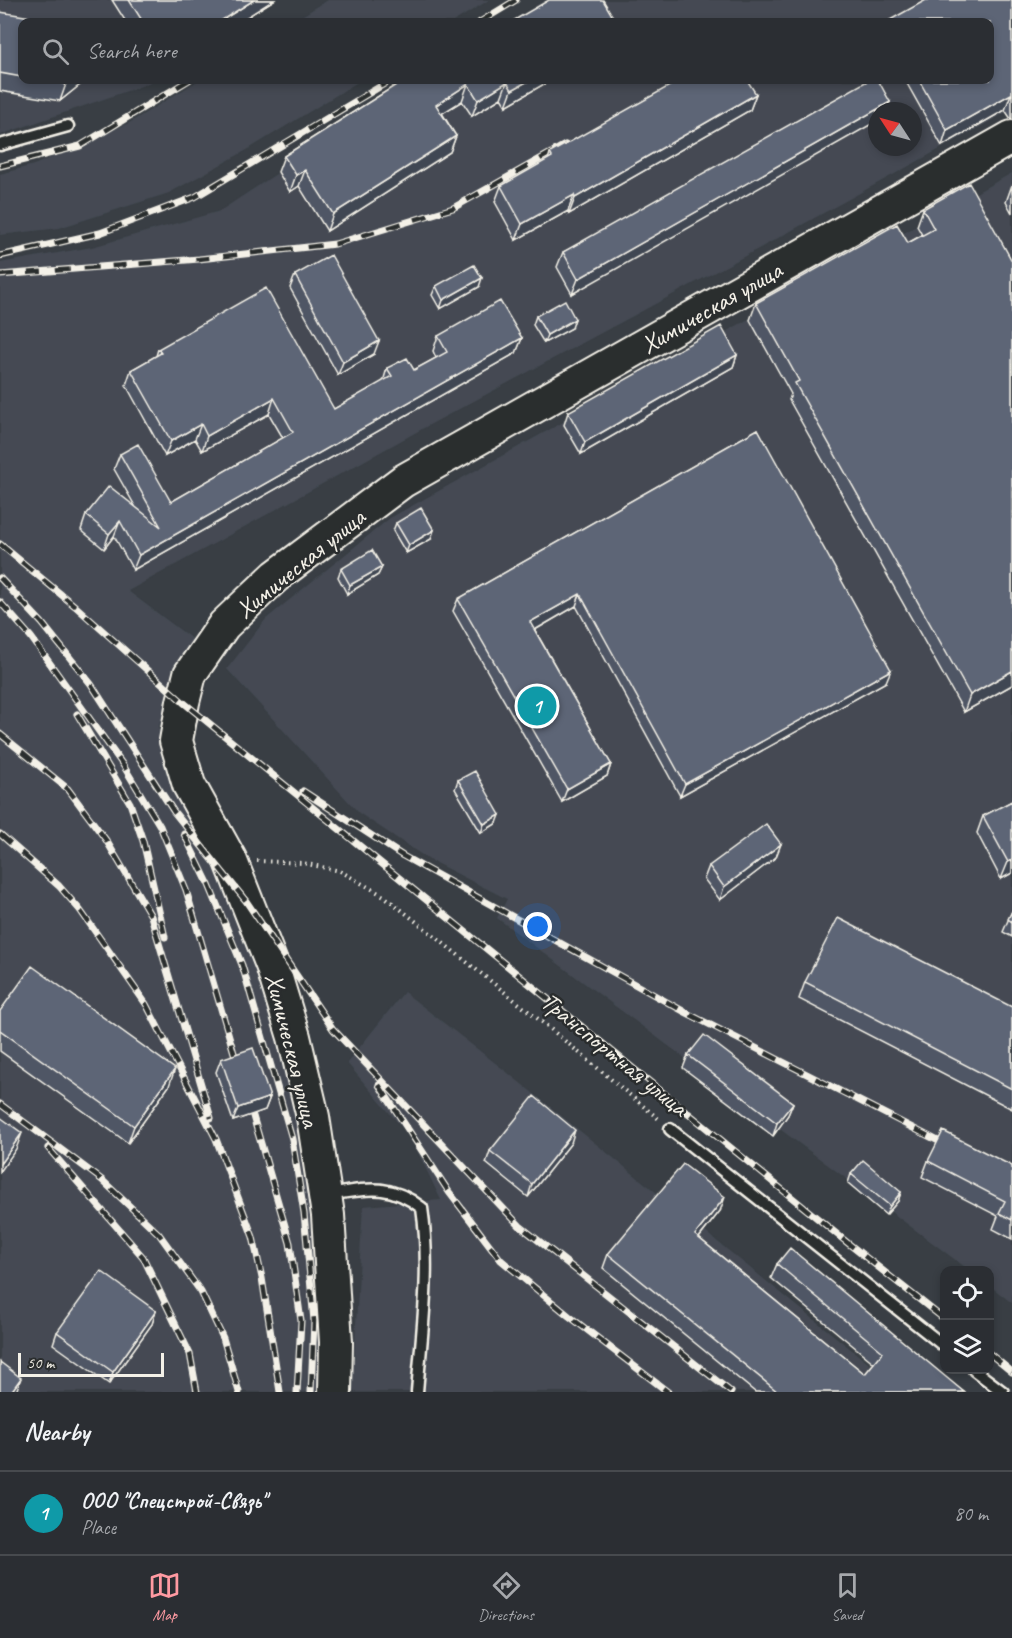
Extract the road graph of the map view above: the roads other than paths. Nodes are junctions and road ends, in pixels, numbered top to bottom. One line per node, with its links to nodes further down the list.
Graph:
1 (68, 126): 3 (lane)
2 (1012, 137): 5 (street, Химическая улица)
3 (0, 145)
4 (670, 1129): 6 (lane, Транспортная улица)
5 (325, 1196): 8 (street, Химическая улица); 9 (lane)
6 (940, 1342)
7 (979, 1374): 10 (lane)
8 (335, 1392)
9 (417, 1392)
10 (1003, 1392)

